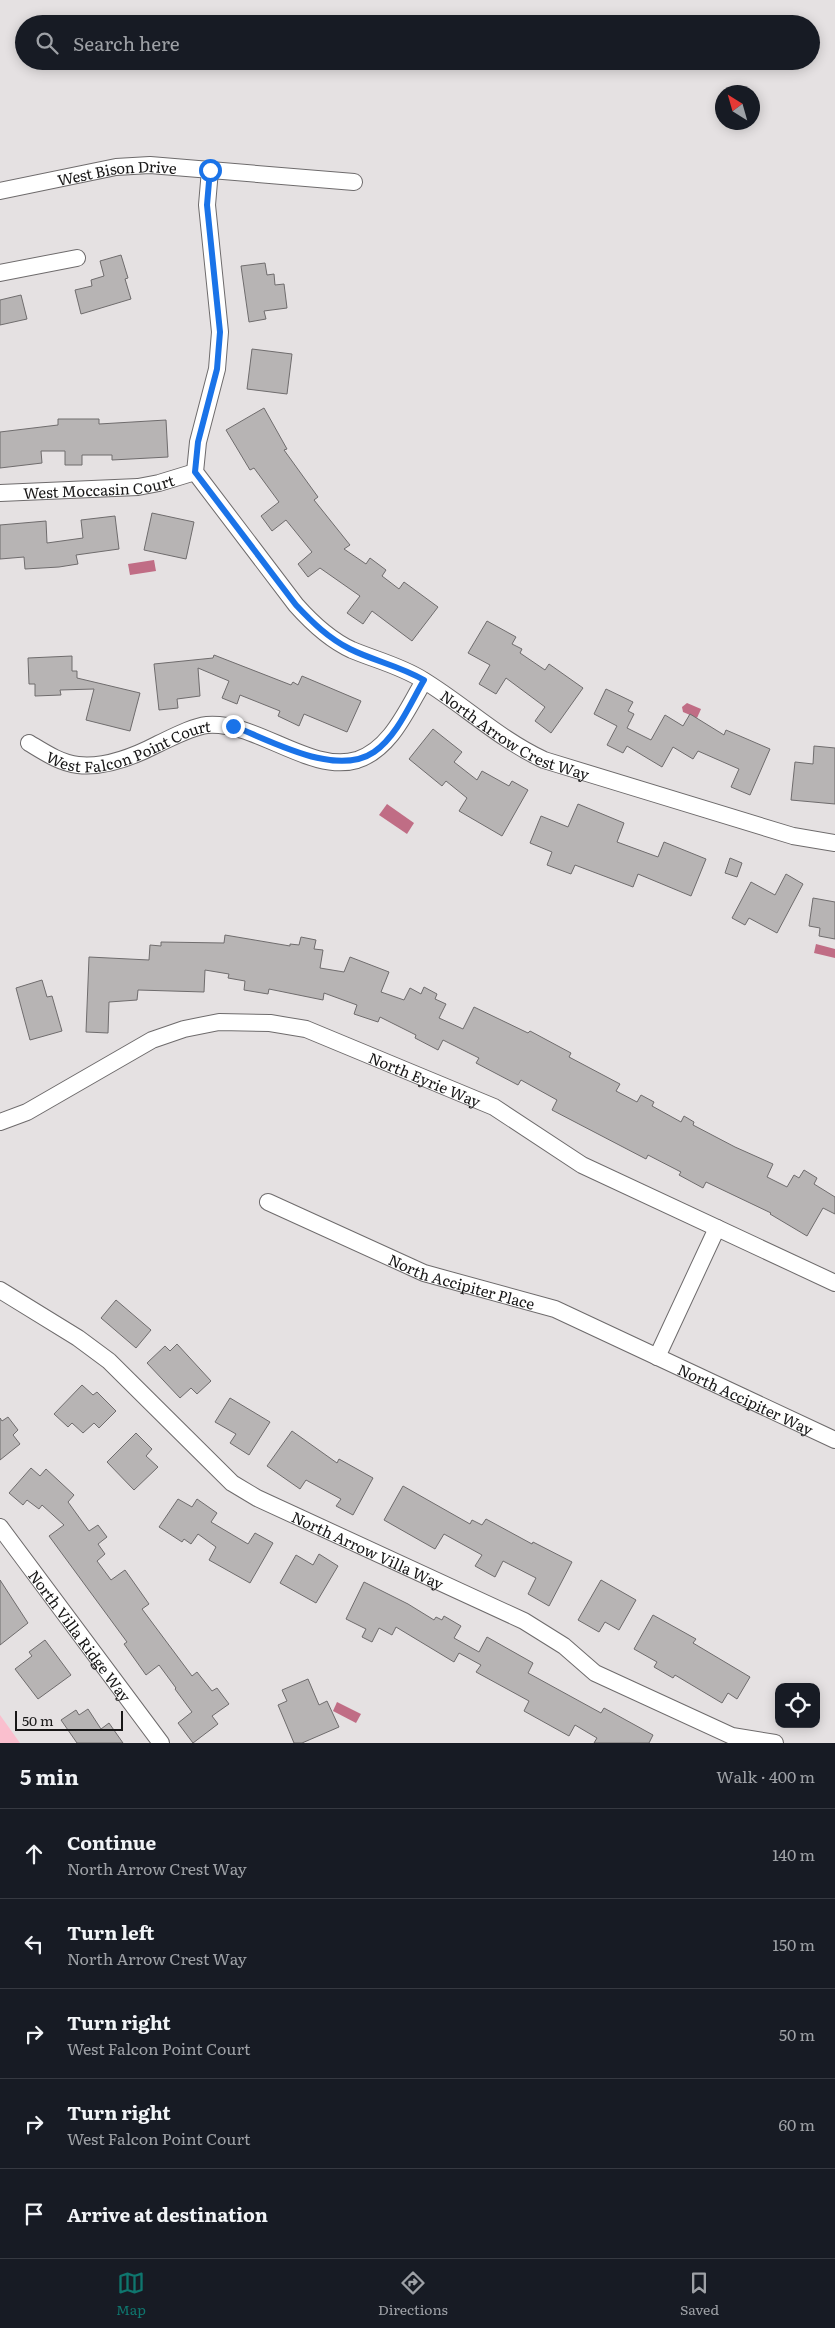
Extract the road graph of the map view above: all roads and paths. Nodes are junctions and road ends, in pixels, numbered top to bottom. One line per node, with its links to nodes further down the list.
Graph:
1 (210, 170): 2 (street, West Bison Drive); 3 (street, West Bison Drive); 6 (street)
2 (354, 182)
3 (0, 191)
4 (77, 258): 5 (street)
5 (0, 273)
6 (195, 472): 7 (street, West Moccasin Court); 8 (street, North Arrow Crest Way)
7 (0, 494)
8 (424, 680): 9 (street, West Falcon Point Court); 10 (street, North Arrow Crest Way)
9 (29, 743)
10 (835, 843)
11 (0, 1122): 13 (street, North Eyrie Way)
12 (268, 1202): 16 (street, North Accipiter Place)
13 (717, 1228): 14 (street, North Eyrie Way); 16 (street)
14 (835, 1283)
15 (0, 1290): 19 (street, North Arrow Villa Way)
16 (657, 1357): 17 (street, North Accipiter Way)
17 (835, 1440)
18 (0, 1527): 20 (street, North Villa Ridge Way)
19 (767, 1742)
20 (161, 1743)

